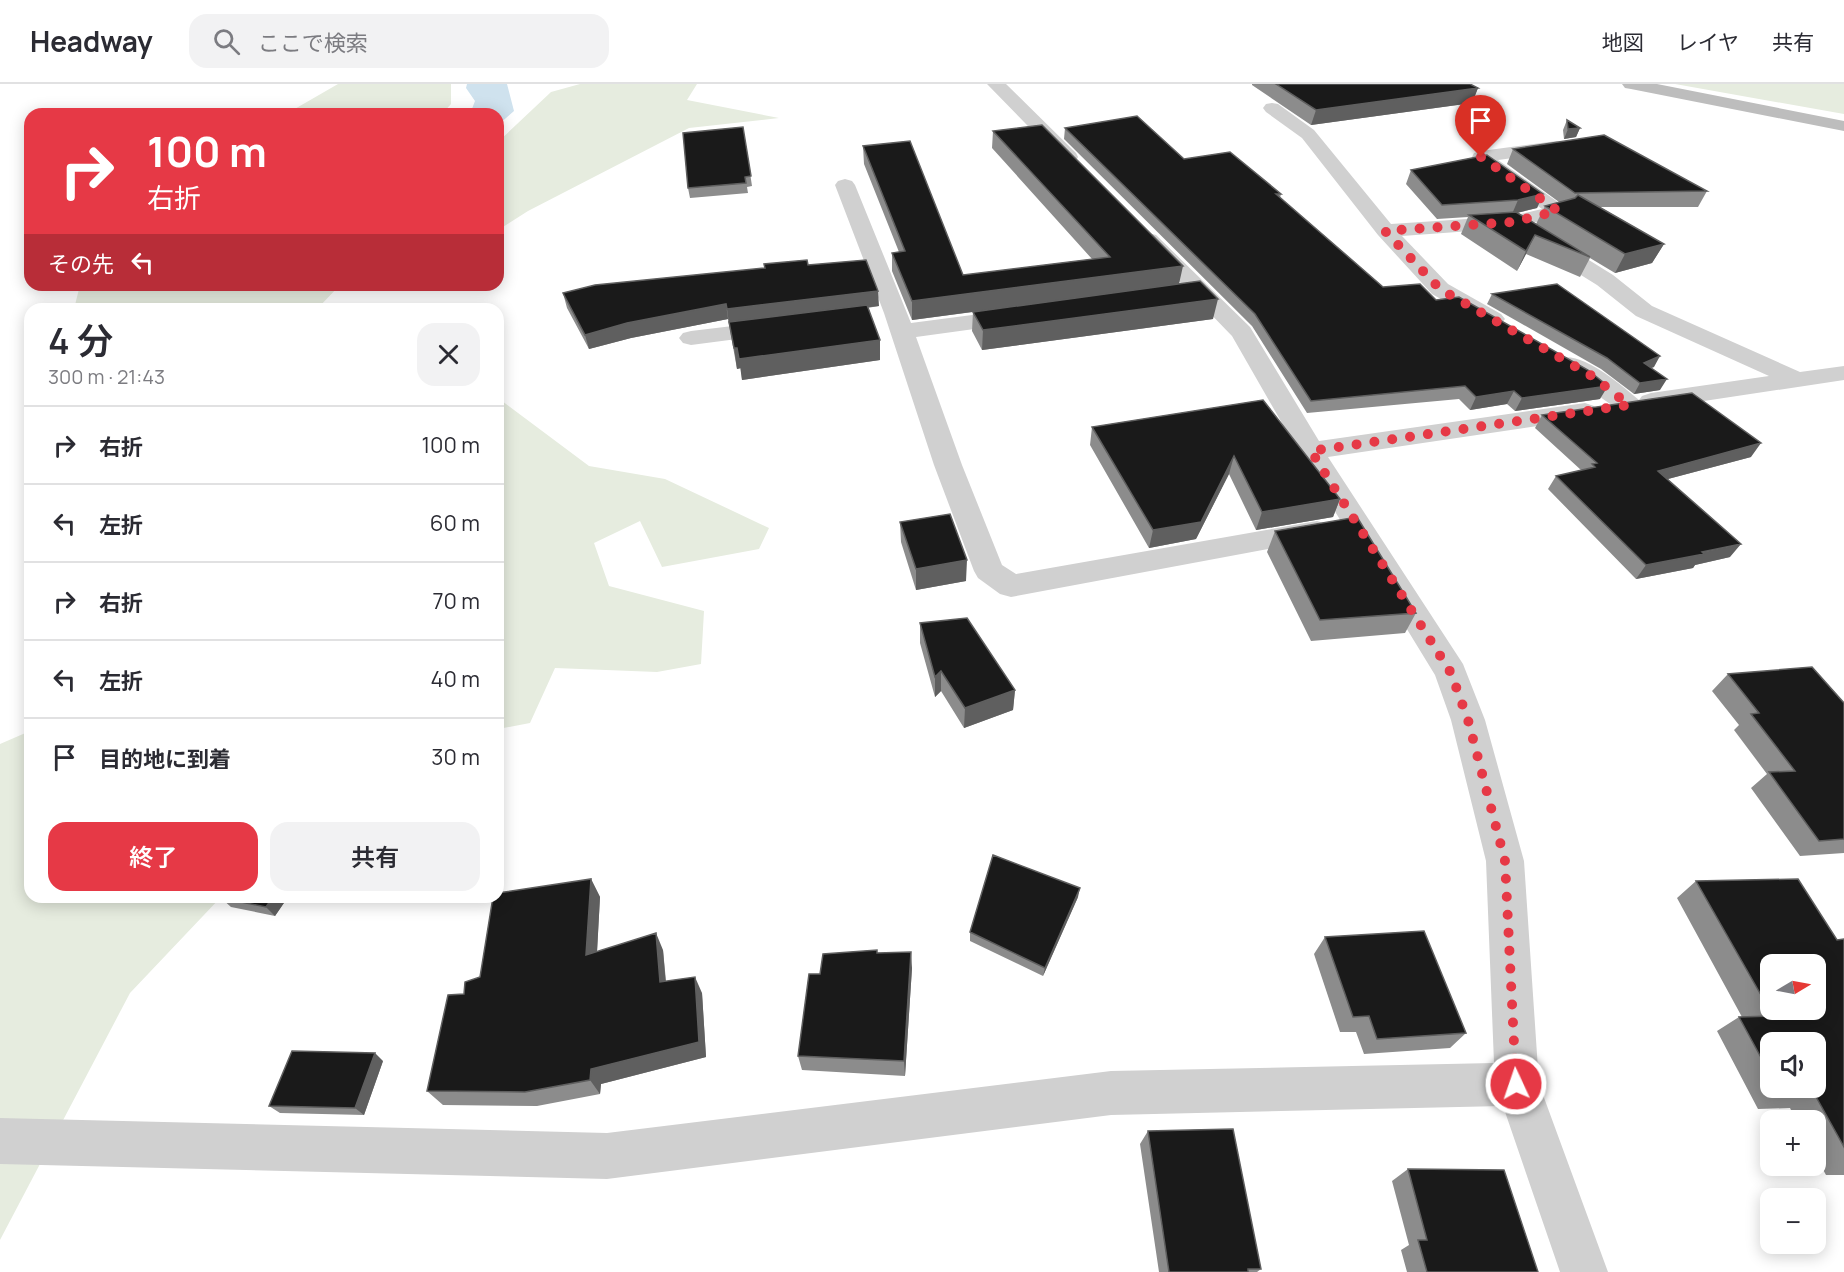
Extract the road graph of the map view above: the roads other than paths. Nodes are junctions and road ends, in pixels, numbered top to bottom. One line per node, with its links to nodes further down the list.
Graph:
1 (996, 84): 6 (street)
2 (1631, 84): 4 (street)
3 (1272, 108): 10 (street)
4 (1844, 126)
5 (1576, 145): 8 (street)
6 (1086, 175)
7 (845, 185): 14 (street)
8 (1512, 222): 10 (street); 20 (street)
9 (1136, 225): 11 (street)
10 (1385, 231): 16 (street)
11 (1201, 291): 12 (street); 22 (street)
12 (1178, 294)
13 (1039, 313): 14 (street)
14 (890, 320): 23 (street)
15 (793, 325): 17 (street)
16 (1511, 329)
17 (691, 338)
18 (1551, 353): 21 (street)
19 (1844, 373): 20 (street)
20 (1797, 380): 21 (street)
21 (1629, 405): 22 (street)
22 (1311, 451): 23 (street)
23 (1357, 524): 24 (street)
24 (1516, 1084): 25 (street); 26 (street)
25 (0, 1141)
26 (1584, 1272)

